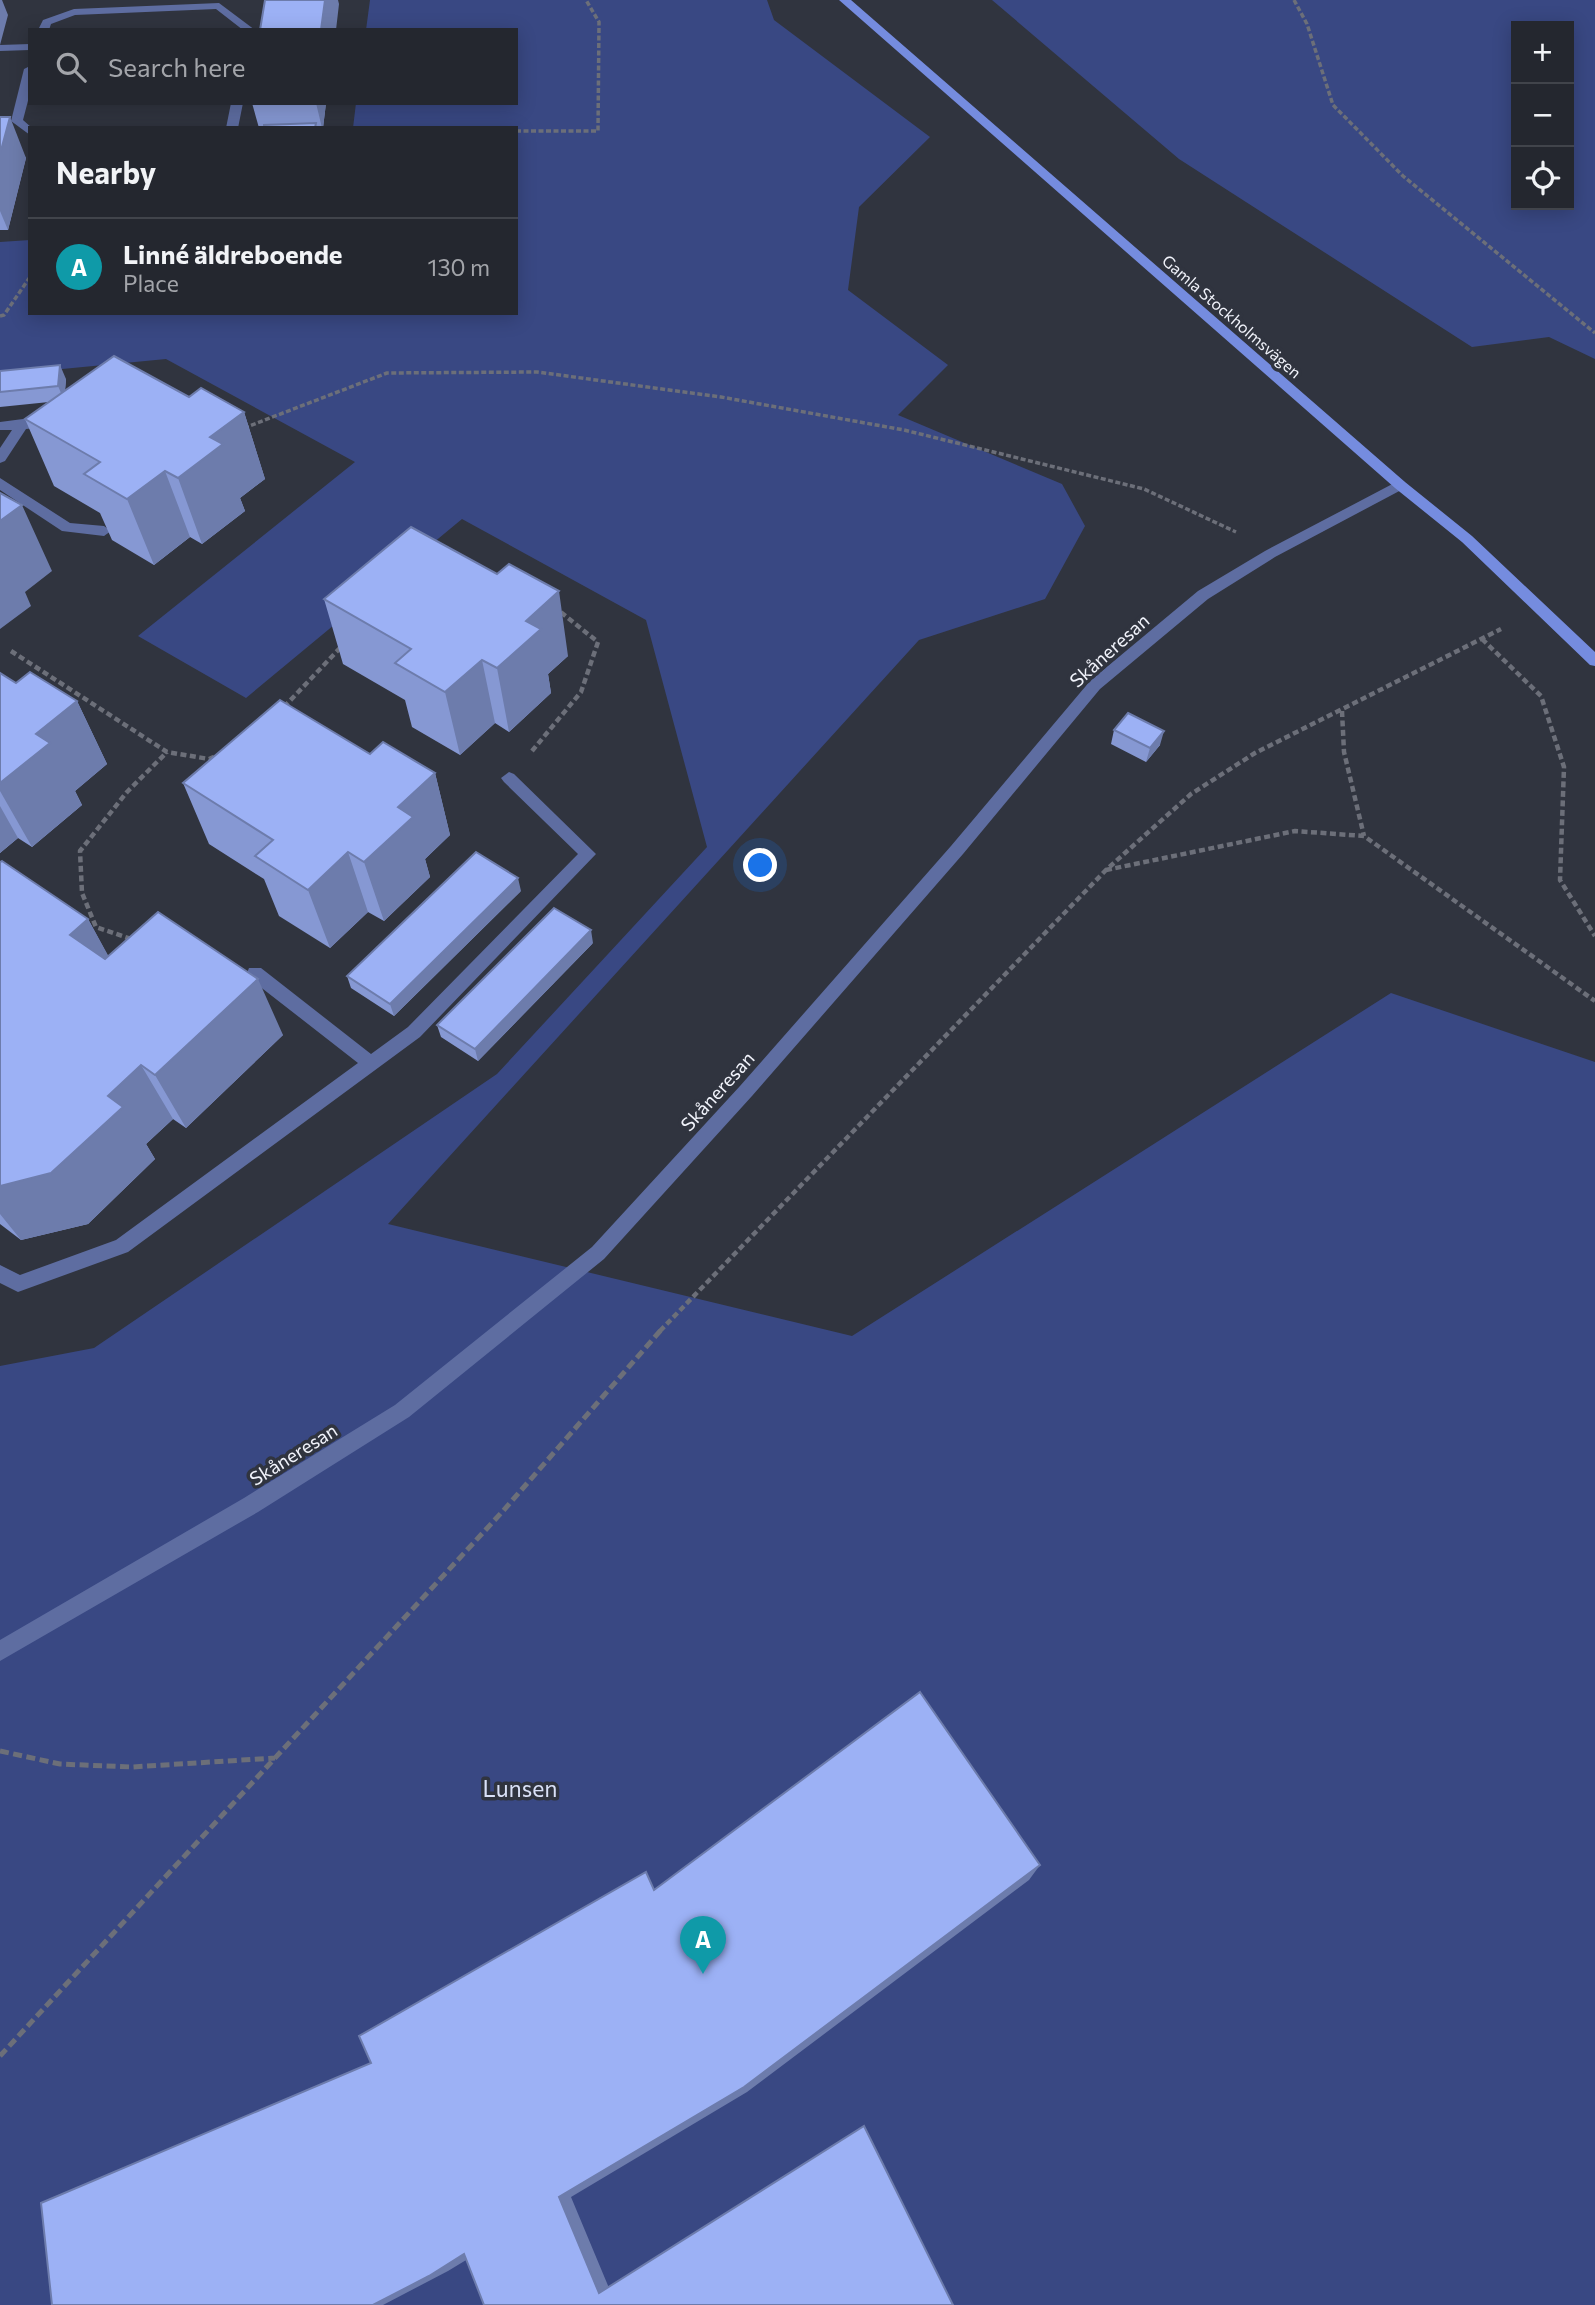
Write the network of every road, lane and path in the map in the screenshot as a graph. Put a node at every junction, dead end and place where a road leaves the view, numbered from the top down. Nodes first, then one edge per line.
1 (586, 0) edge
2 (844, 0) edge
3 (1294, 0) edge
4 (220, 3) edge
5 (44, 28) edge
6 (248, 28) edge
7 (28, 47) edge
8 (0, 48) edge
9 (28, 77) edge
10 (237, 105) edge
11 (232, 126) edge
12 (518, 131) edge
13 (28, 132) edge
14 (28, 134) edge
15 (10, 136) edge
16 (28, 280) edge
17 (0, 316) edge
18 (1595, 333) edge
19 (23, 423) junction
20 (65, 423) edge
21 (0, 426) edge
22 (237, 431) dead end
23 (0, 458) edge
24 (0, 483) edge
25 (1400, 485) junction
26 (104, 531) edge
27 (1270, 554) junction
28 (556, 607) dead end
29 (1501, 629) dead end
30 (1482, 639) junction
31 (348, 640) edge
32 (11, 651) dead end
33 (1595, 661) edge
34 (1342, 710) junction
35 (277, 714) edge
36 (167, 752) junction
37 (222, 753) edge
38 (509, 778) joint
39 (1364, 836) junction
40 (1105, 870) junction
41 (1595, 936) edge
42 (142, 937) edge
43 (255, 973) edge
44 (1595, 1001) edge
45 (370, 1063) junction
46 (0, 1273) edge
47 (0, 1651) edge
48 (0, 1751) edge
49 (276, 1758) junction
50 (0, 2056) edge

1 - 12 path
2 - 25 main road, Gamla Stockholmsvägen
3 - 18 path
4 - 5 street
4 - 6 street
7 - 8 street
9 - 13 street
10 - 11 street
14 - 15 street
16 - 17 path
19 - 20 street
19 - 21 street
19 - 23 street
22 - 27 path
24 - 26 street
25 - 27 street, Skåneresan
25 - 33 main road, Gamla Stockholmsvägen
27 - 47 street, Skåneresan
28 - 38 path
29 - 30 path
30 - 34 path
30 - 41 path
31 - 35 path
32 - 36 path
34 - 39 path
34 - 40 path
36 - 37 path
36 - 42 path
38 - 45 street
39 - 40 path
39 - 44 path
40 - 49 path
43 - 45 street
45 - 46 street
48 - 49 path
49 - 50 path

